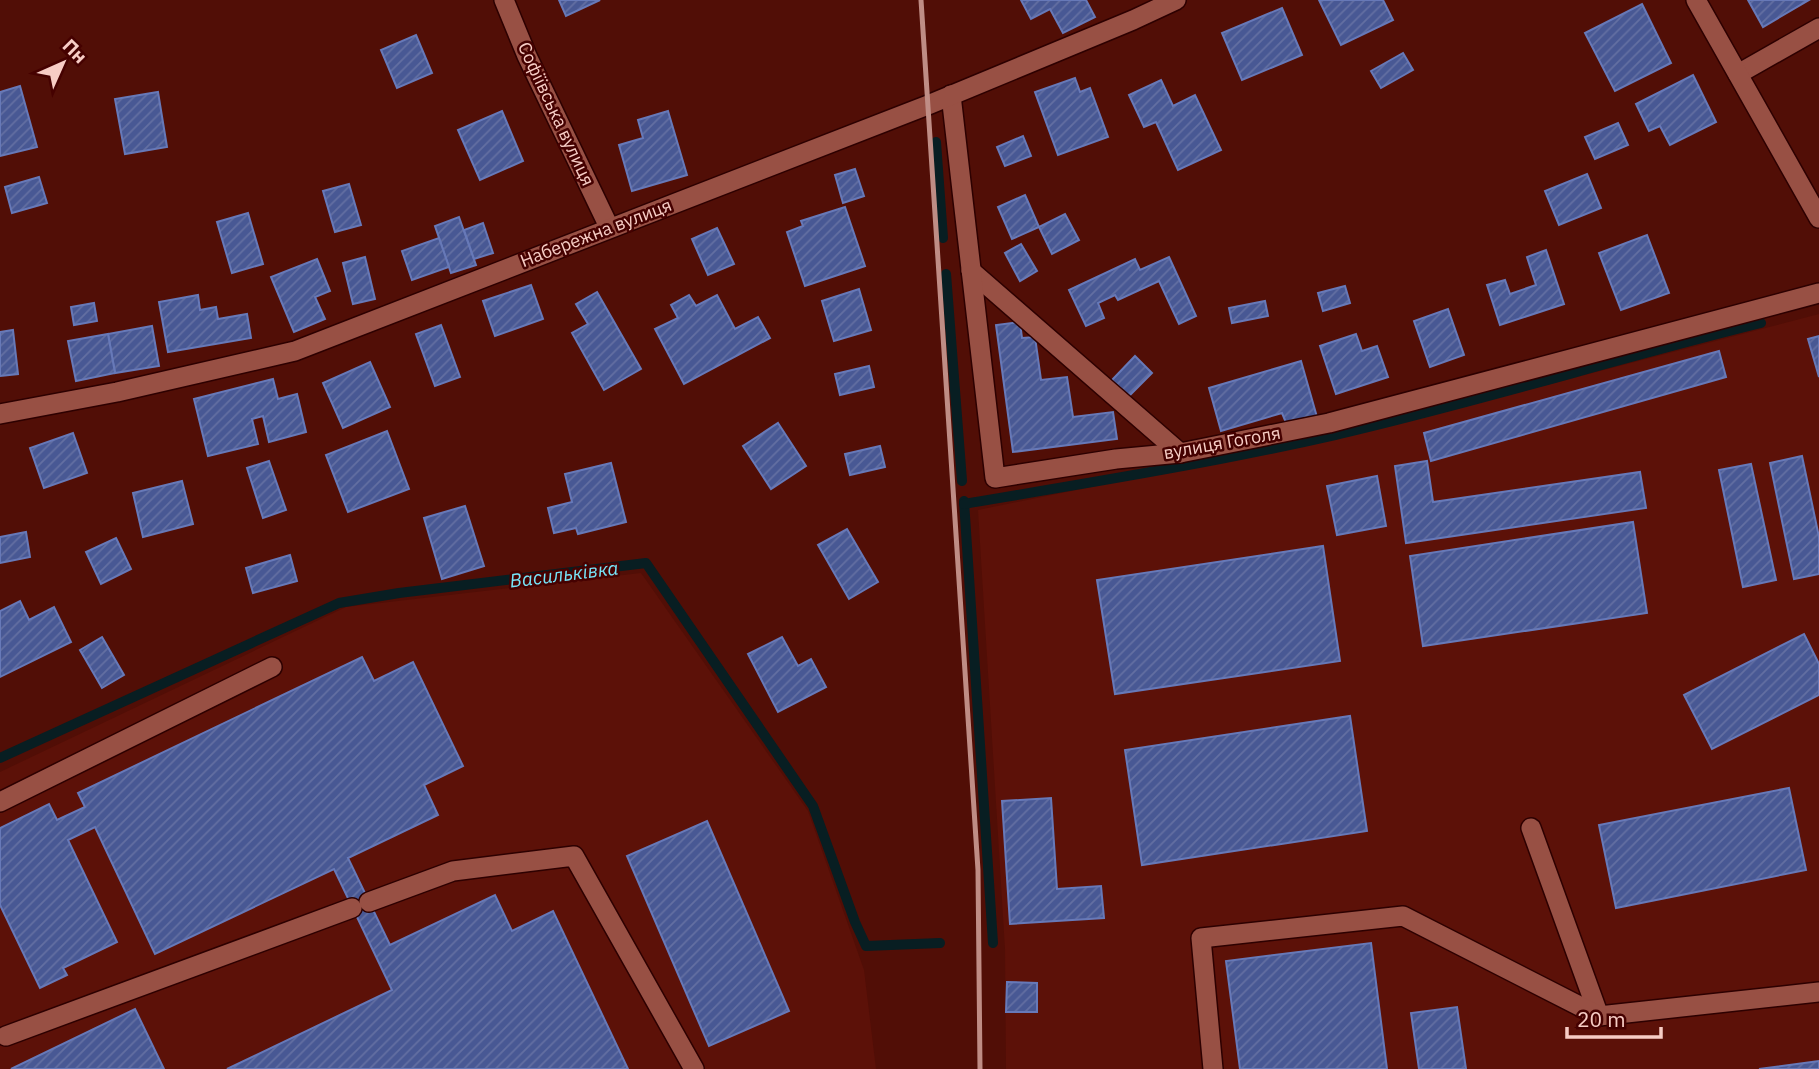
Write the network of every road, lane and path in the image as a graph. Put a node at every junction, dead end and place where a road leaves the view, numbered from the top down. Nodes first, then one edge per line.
1 (504, 0) edge
2 (1176, 0) edge
3 (1696, 0) edge
4 (1819, 28) edge
5 (1738, 74) junction
6 (951, 95) junction
7 (1819, 218) edge
8 (609, 227) junction
9 (971, 271) junction
10 (1819, 293) edge
11 (0, 414) edge
12 (1180, 453) junction
13 (272, 667) dead end
14 (0, 802) edge
15 (1531, 828) dead end
16 (1819, 992) edge
17 (1599, 1016) junction
18 (2, 1033) edge
19 (694, 1069) edge
20 (1213, 1069) edge

1 - 8 street, Софіївська вулиця
2 - 6 street, Набережна вулиця
3 - 5 street
4 - 5 street
5 - 7 street
6 - 8 street, Набережна вулиця
6 - 9 street, вулиця Гоголя
8 - 11 street, Набережна вулиця
9 - 12 street
9 - 12 street, вулиця Гоголя
10 - 12 street, вулиця Гоголя
13 - 14 street
15 - 17 street
16 - 17 street
17 - 20 street
18 - 19 street

